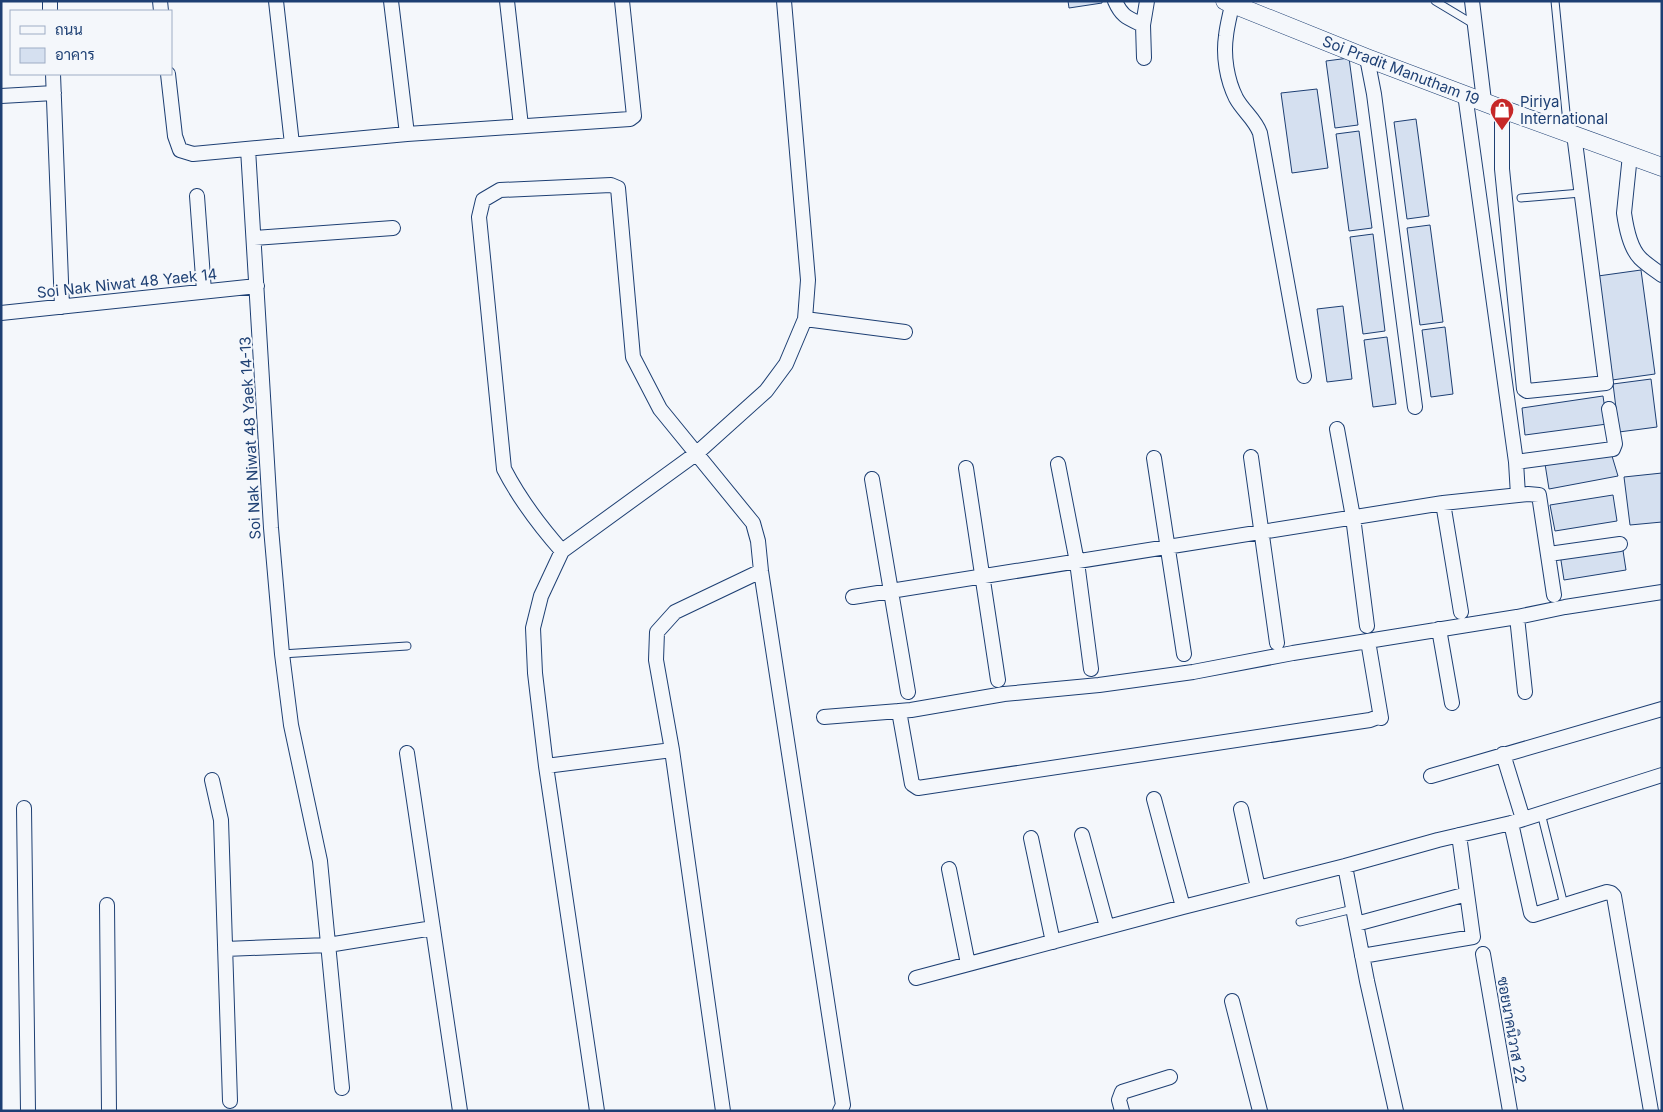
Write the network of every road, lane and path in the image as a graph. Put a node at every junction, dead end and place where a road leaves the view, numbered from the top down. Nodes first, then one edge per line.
1 (276, 1) edge
2 (391, 1) edge
3 (506, 1) edge
4 (622, 1) edge
5 (784, 1) edge
6 (1115, 1) edge
7 (1147, 1) edge
8 (1435, 1) edge
9 (1472, 1) edge
10 (1555, 1) edge
11 (1229, 3) edge
12 (1475, 25) junction
13 (1143, 26) junction
14 (1144, 58) dead end
15 (1367, 58) junction
16 (54, 75) edge
17 (168, 75) edge
18 (54, 93) junction
19 (1465, 94) junction
20 (1, 96) edge
21 (1484, 102) junction
22 (1502, 109) junction
23 (521, 126) junction
24 (407, 134) junction
25 (1571, 134) junction
26 (292, 144) junction
27 (248, 149) junction
28 (1630, 155) junction
29 (1662, 167) edge
30 (1582, 193) junction
31 (196, 196) dead end
32 (1521, 198) dead end
33 (393, 228) dead end
34 (254, 238) junction
35 (1662, 275) edge
36 (257, 286) junction
37 (204, 292) junction
38 (62, 307) junction
39 (1, 313) edge
40 (805, 320) junction
41 (905, 332) dead end
42 (1304, 376) dead end
43 (1415, 407) dead end
44 (1609, 409) dead end
45 (1337, 429) dead end
46 (697, 453) junction
47 (1154, 458) dead end
48 (1251, 458) dead end
49 (1516, 462) junction
50 (1058, 464) dead end
51 (966, 468) dead end
52 (872, 479) dead end
53 (1518, 495) junction
54 (1443, 503) junction
55 (1353, 517) junction
56 (1262, 532) junction
57 (1620, 544) dead end
58 (1168, 547) junction
59 (562, 551) junction
60 (1549, 554) junction
61 (1077, 562) junction
62 (761, 570) junction
63 (984, 577) junction
64 (892, 591) junction
65 (1662, 592) edge
66 (1554, 594) dead end
67 (853, 597) dead end
68 (1461, 612) dead end
69 (1517, 617) junction
70 (1367, 626) dead end
71 (1439, 630) junction
72 (1368, 641) junction
73 (1277, 643) dead end
74 (407, 646) dead end
75 (282, 654) junction
76 (1184, 654) dead end
77 (1091, 669) dead end
78 (998, 680) dead end
79 (908, 692) dead end
80 (1525, 692) dead end
81 (1452, 703) dead end
82 (1662, 709) edge
83 (899, 711) junction
84 (824, 717) dead end
85 (672, 750) junction
86 (407, 753) dead end
87 (1503, 754) junction
88 (546, 766) junction
89 (1662, 775) edge
90 (1431, 776) dead end
91 (212, 780) dead end
92 (1154, 799) dead end
93 (24, 808) dead end
94 (1241, 808) dead end
95 (1542, 813) junction
96 (1517, 821) junction
97 (1082, 835) dead end
98 (1459, 835) junction
99 (1031, 838) dead end
100 (1345, 866) junction
101 (950, 869) dead end
102 (1258, 888) junction
103 (1467, 894) junction
104 (107, 905) dead end
105 (1564, 905) junction
106 (1182, 907) junction
107 (1353, 909) junction
108 (1300, 922) dead end
109 (1356, 924) junction
110 (1107, 927) junction
111 (433, 928) junction
112 (1053, 942) junction
113 (328, 945) junction
114 (226, 949) junction
115 (1482, 954) dead end
116 (1362, 956) junction
117 (968, 964) junction
118 (916, 978) dead end
119 (1232, 1001) dead end
120 (1170, 1078) dead end
121 (342, 1088) dead end
122 (230, 1100) dead end
123 (28, 1111) edge
124 (109, 1111) edge
125 (460, 1111) edge
126 (596, 1111) edge
127 (723, 1111) edge
128 (840, 1111) edge
129 (1122, 1111) edge
130 (1260, 1111) edge
131 (1396, 1111) edge
132 (1510, 1111) edge
133 (1651, 1111) edge

1 - 26 street
2 - 24 street
3 - 23 street
4 - 23 street
5 - 40 street
6 - 13 street
7 - 13 street
8 - 12 lane
9 - 12 street
10 - 25 lane
11 - 15 street, Soi Pradit Manutham 19
11 - 42 street
12 - 21 street
13 - 14 street
15 - 19 street, Soi Pradit Manutham 19
15 - 43 street
16 - 18 street
17 - 27 street
18 - 20 street
18 - 38 street
19 - 21 street, Soi Pradit Manutham 19
19 - 49 street
21 - 22 street, Soi Pradit Manutham 19
22 - 25 street, Soi Pradit Manutham 19
22 - 30 street
23 - 24 street
24 - 26 street
25 - 28 street, Soi Pradit Manutham 19
25 - 30 street
26 - 27 street
27 - 34 street, Soi Nak Niwat 48 Yaek 14-13
28 - 29 street, Soi Pradit Manutham 19
28 - 35 street
30 - 32 lane
31 - 37 street
33 - 34 street
34 - 36 street, Soi Nak Niwat 48 Yaek 14-13
36 - 37 street, Soi Nak Niwat 48 Yaek 14
36 - 75 street, Soi Nak Niwat 48 Yaek 14-13
37 - 38 street, Soi Nak Niwat 48 Yaek 14
38 - 39 street, Soi Nak Niwat 48 Yaek 14
40 - 41 street
40 - 46 street
44 - 49 street
45 - 55 street
46 - 59 street
46 - 59 street
46 - 62 street
47 - 58 street
48 - 56 street
49 - 53 street
50 - 61 street
51 - 63 street
52 - 64 street
53 - 54 street
53 - 60 street
54 - 55 street
54 - 68 street
55 - 56 street
55 - 70 street
56 - 58 street
56 - 73 street
57 - 60 street
58 - 61 street
58 - 76 street
59 - 88 street
60 - 66 street
61 - 63 street
61 - 77 street
62 - 85 street
62 - 128 street
63 - 64 street
63 - 78 street
64 - 67 street
64 - 79 street
65 - 69 street
69 - 71 street
69 - 80 street
71 - 72 street
71 - 81 street
72 - 83 street
72 - 83 street
74 - 75 lane
75 - 113 street, Soi Nak Niwat 48 Yaek 14-13
82 - 87 street
83 - 84 street
85 - 88 street
85 - 127 street
86 - 111 street
87 - 90 street
87 - 96 street
88 - 126 street
89 - 95 street
91 - 114 street
92 - 106 street
93 - 123 street
94 - 102 street
95 - 96 street
95 - 105 lane
96 - 98 street
96 - 105 street
97 - 110 street
98 - 100 street
98 - 103 street
99 - 112 street
100 - 102 street
100 - 107 street
101 - 117 street
102 - 106 street
103 - 109 street
103 - 116 street
104 - 124 street
105 - 133 street
106 - 110 street
107 - 108 lane
107 - 109 street
109 - 116 street
110 - 112 street
111 - 113 street
111 - 125 street
112 - 117 street
113 - 114 street
113 - 121 street, Soi Nak Niwat 48 Yaek 14-13
114 - 122 street
115 - 132 street, ซอยนาคนิวาส 22
116 - 131 street
117 - 118 street
119 - 130 street
120 - 129 street

